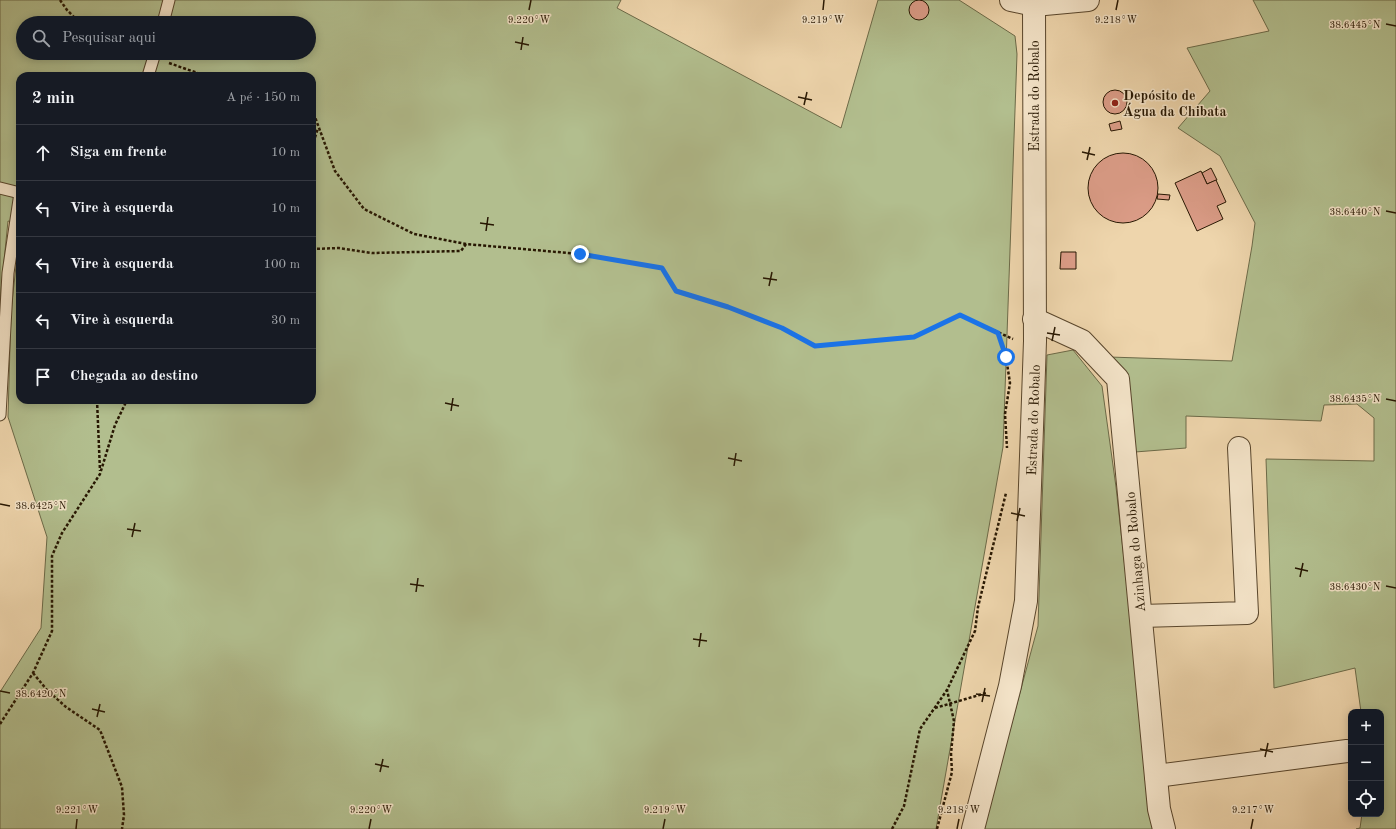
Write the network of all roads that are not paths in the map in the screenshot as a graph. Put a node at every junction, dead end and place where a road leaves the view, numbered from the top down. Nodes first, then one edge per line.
1 (169, 0) edge
2 (1011, 0) edge
3 (1088, 0) edge
4 (1034, 5) junction
5 (165, 16) edge
6 (150, 60) edge
7 (148, 72) edge
8 (0, 188) edge
9 (16, 192) edge
10 (16, 220) edge
11 (1034, 319) junction
12 (0, 415) edge
13 (1239, 448) dead end
14 (1141, 616) junction
15 (1347, 750) dead end
16 (1156, 776) junction
17 (973, 829) edge
18 (1164, 829) edge

1 - 5 lane
2 - 4 street
3 - 4 street
4 - 11 street, Estrada do Robalo
6 - 7 lane
8 - 9 lane
10 - 12 lane
11 - 14 street, Azinhaga do Robalo
11 - 17 street, Estrada do Robalo
13 - 14 street
14 - 16 street, Azinhaga do Robalo
15 - 16 street
16 - 18 street, Azinhaga do Robalo

